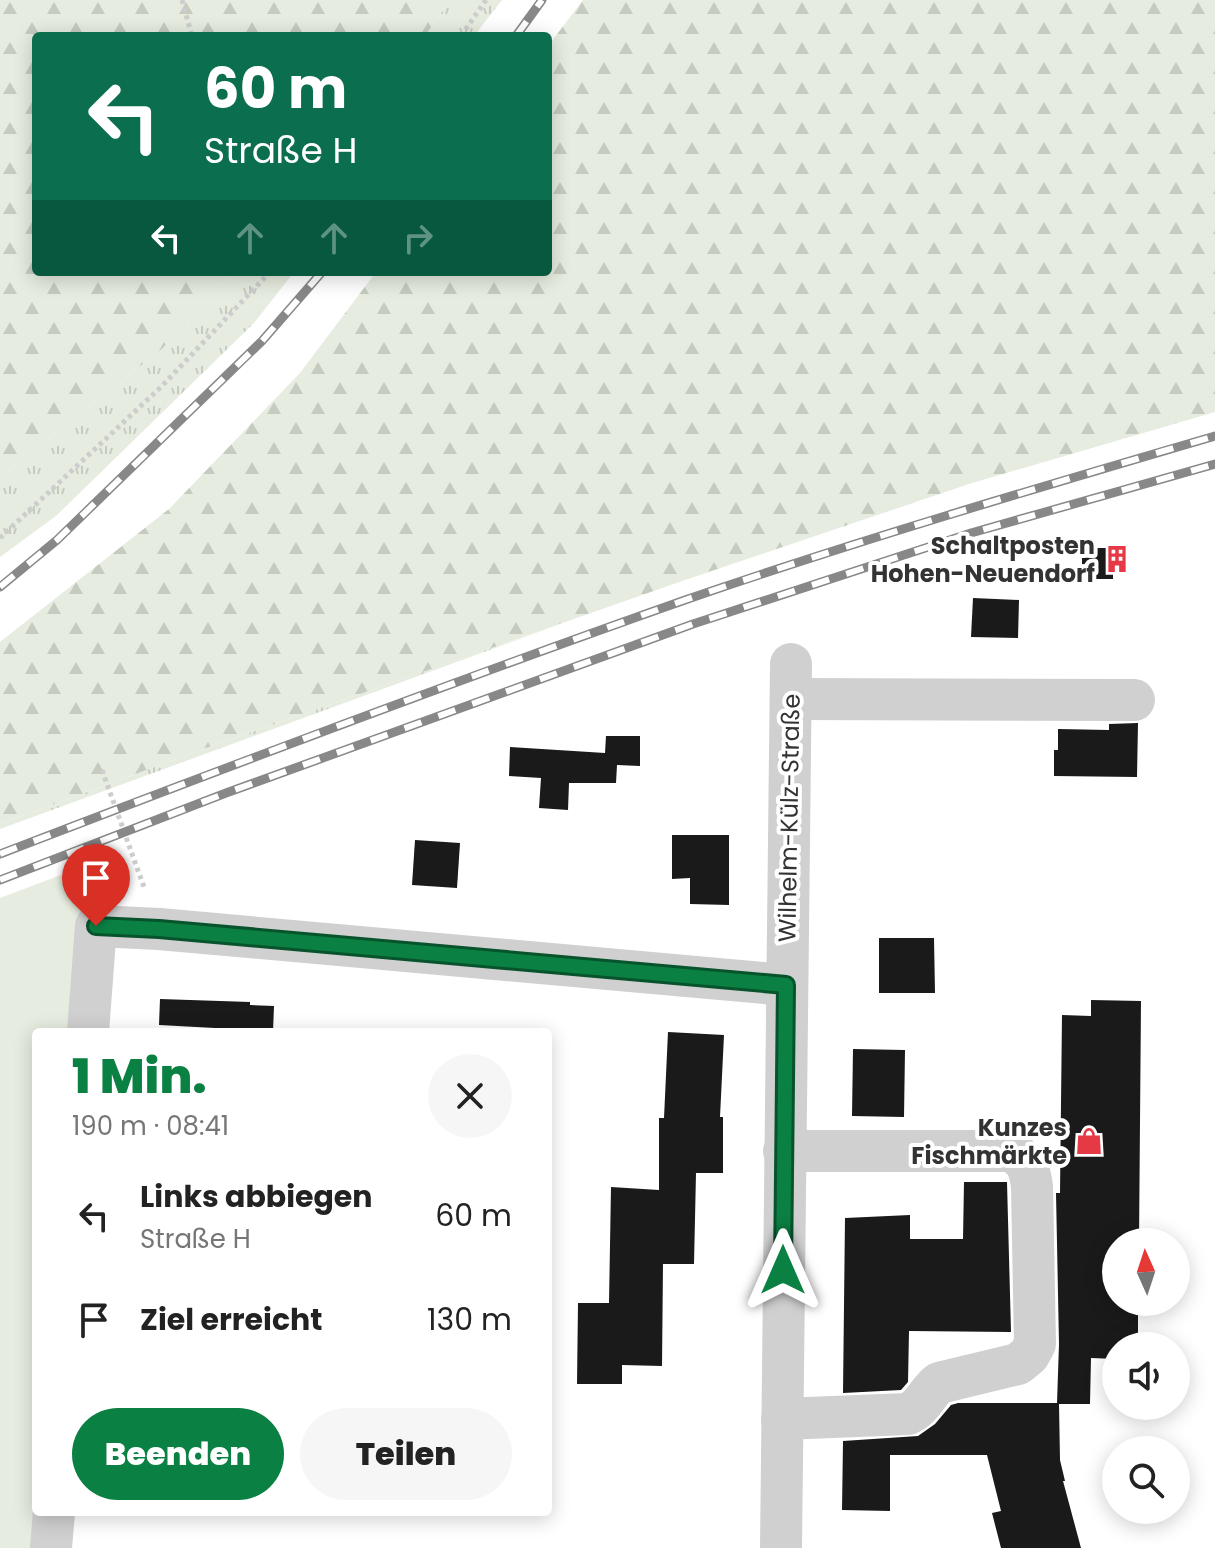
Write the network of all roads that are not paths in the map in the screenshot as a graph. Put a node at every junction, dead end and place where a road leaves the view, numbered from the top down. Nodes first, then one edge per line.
1 (1134, 700) dead end
2 (786, 985) junction
3 (88, 1028) edge
4 (784, 1151) junction
5 (782, 1419) junction
6 (54, 1516) edge
7 (51, 1548) edge
8 (781, 1548) edge

1 - 2 street, Wilhelm-Külz-Straße
2 - 3 street
2 - 4 street, Wilhelm-Külz-Straße
4 - 5 street, Wilhelm-Külz-Straße
4 - 5 street
5 - 8 street, Wilhelm-Külz-Straße
6 - 7 street

